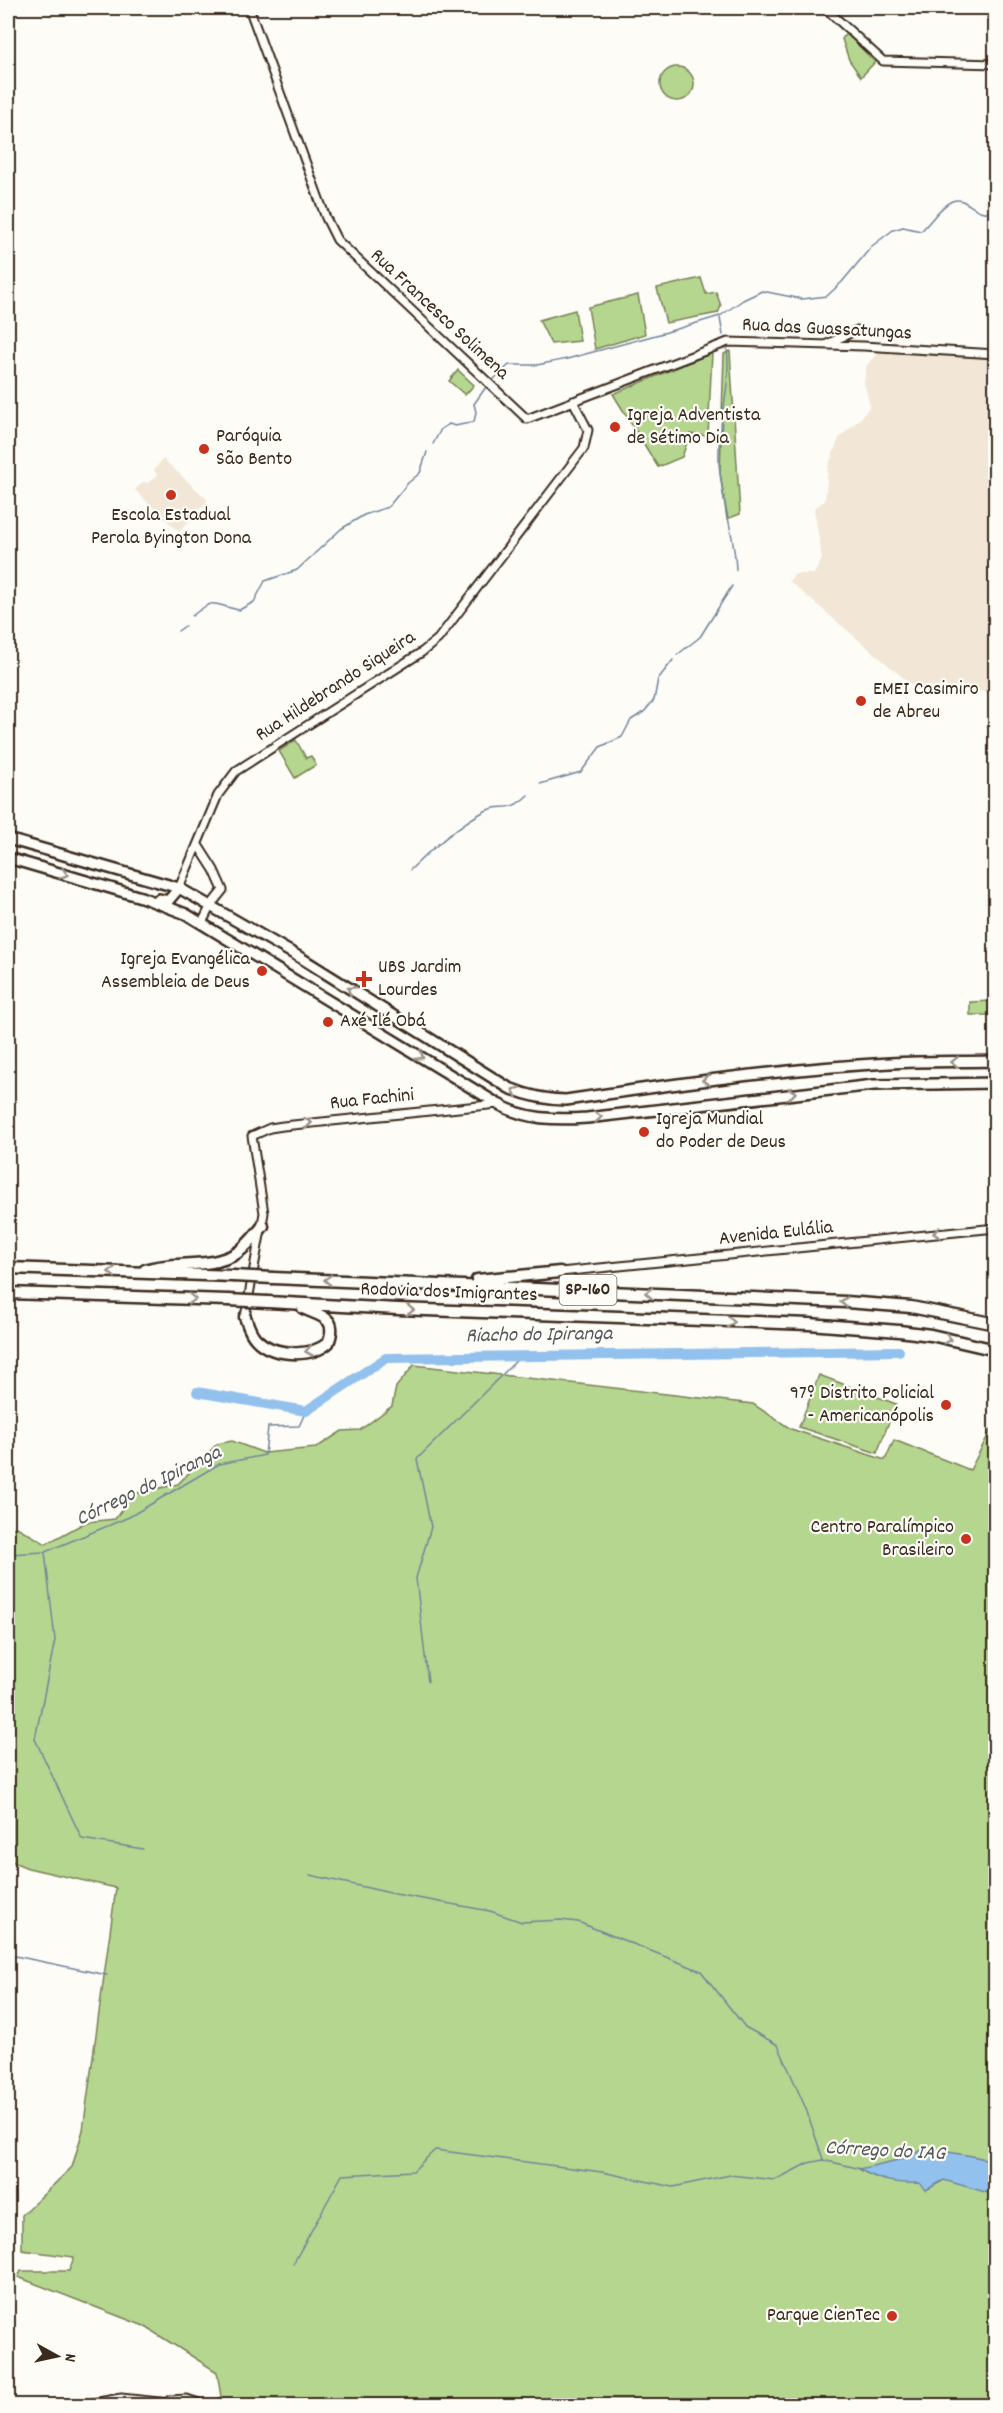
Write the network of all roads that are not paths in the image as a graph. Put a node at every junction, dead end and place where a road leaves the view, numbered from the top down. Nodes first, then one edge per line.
1 (249, 8) edge
2 (825, 8) edge
3 (996, 64) edge
4 (857, 330) dead end
5 (825, 345) junction
6 (996, 354) edge
7 (573, 401) junction
8 (527, 419) joint
9 (8, 839) edge
10 (198, 845) junction
11 (8, 858) edge
12 (192, 859) junction
13 (207, 860) junction
14 (179, 888) junction
15 (141, 897) junction
16 (211, 905) junction
17 (202, 923) junction
18 (996, 1061) edge
19 (996, 1083) edge
20 (498, 1104) junction
21 (263, 1226) junction
22 (996, 1228) edge
23 (8, 1268) edge
24 (137, 1272) junction
25 (560, 1272) joint
26 (435, 1284) junction
27 (8, 1293) edge
28 (298, 1304) junction
29 (245, 1317) joint
30 (996, 1323) edge
31 (996, 1350) edge
32 (164, 2401) junction
33 (75, 2406) edge
34 (198, 2406) edge
35 (208, 2406) edge

1 - 8 street, Rua Francesco Solimena
2 - 3 street
4 - 5 street
5 - 6 street, Rua das Guassatungas
5 - 7 street, Rua das Guassatungas
7 - 8 street, Rua das Guassatungas
7 - 10 street, Rua Hildebrando Siqueira
9 - 14 main road
10 - 12 street, Rua Hildebrando Siqueira
10 - 13 street
11 -> 15 main road
12 - 13 street
12 - 14 street, Rua Hildebrando Siqueira
13 - 16 street
14 - 15 main road
14 - 16 main road
15 - 17 main road
16 - 17 street
18 -> 16 main road
17 -> 20 main road
20 -> 19 main road
21 -> 20 street, Rua Fachini
21 - 24 highway
21 - 29 street
22 -> 25 street, Avenida Eulália
24 -> 23 highway, Rodovia dos Imigrantes / SP-160
26 -> 24 highway, Rodovia dos Imigrantes / SP-160, bridge
25 - 26 highway
30 -> 26 highway, Rodovia dos Imigrantes / SP-160
27 -> 28 highway, Rodovia dos Imigrantes / SP-160, bridge
28 -> 29 highway
28 -> 31 highway, Rodovia dos Imigrantes / SP-160
32 - 33 street
32 - 34 street
32 - 35 street

